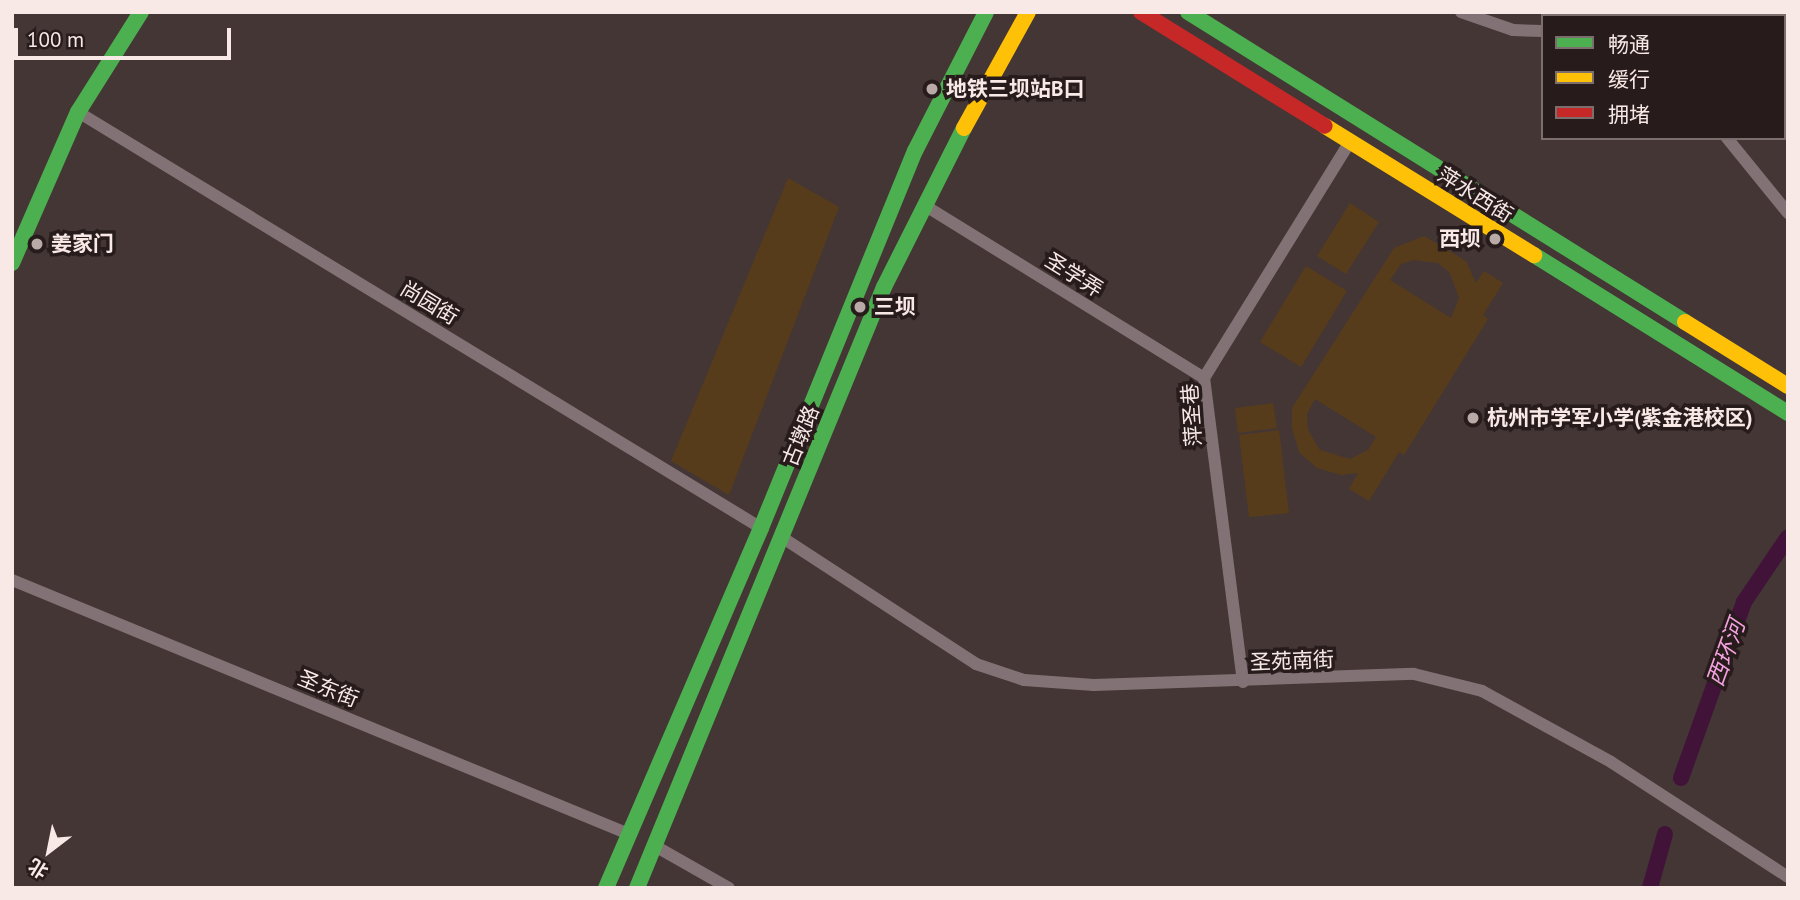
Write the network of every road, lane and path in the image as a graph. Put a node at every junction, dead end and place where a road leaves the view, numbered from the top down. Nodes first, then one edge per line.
1 (141, 12) edge
2 (986, 12) edge
3 (1028, 12) edge
4 (1141, 12) edge
5 (1188, 12) edge
6 (1461, 12) edge
7 (1541, 31) edge
8 (78, 112) junction
9 (1729, 140) edge
10 (1350, 142) junction
11 (924, 205) junction
12 (1788, 213) edge
13 (12, 263) edge
14 (1204, 379) junction
15 (1788, 386) edge
16 (1788, 413) edge
17 (761, 528) junction
18 (783, 538) junction
19 (12, 580) edge
20 (1243, 682) junction
21 (629, 834) junction
22 (654, 846) junction
23 (1788, 877) edge
24 (606, 888) edge
25 (637, 888) edge
26 (729, 888) edge

1 - 8 main road
2 - 17 main road, 古墩路
3 - 11 main road, 古墩路
4 - 10 main road, 萍水西街
5 - 15 main road, 萍水西街
6 - 7 street
8 - 13 main road
8 - 17 street, 尚园街
9 - 12 street
10 - 14 street, 萍圣巷
10 - 16 main road, 萍水西街
11 - 14 street, 圣学弄
11 - 18 main road, 古墩路
14 - 20 street, 萍圣巷
17 - 21 main road, 古墩路
18 - 20 street, 圣苑南街
18 - 22 main road, 古墩路
19 - 21 street, 圣东街
20 - 23 street, 圣苑南街
21 - 24 main road, 古墩路
22 - 25 main road, 古墩路
22 - 26 street

